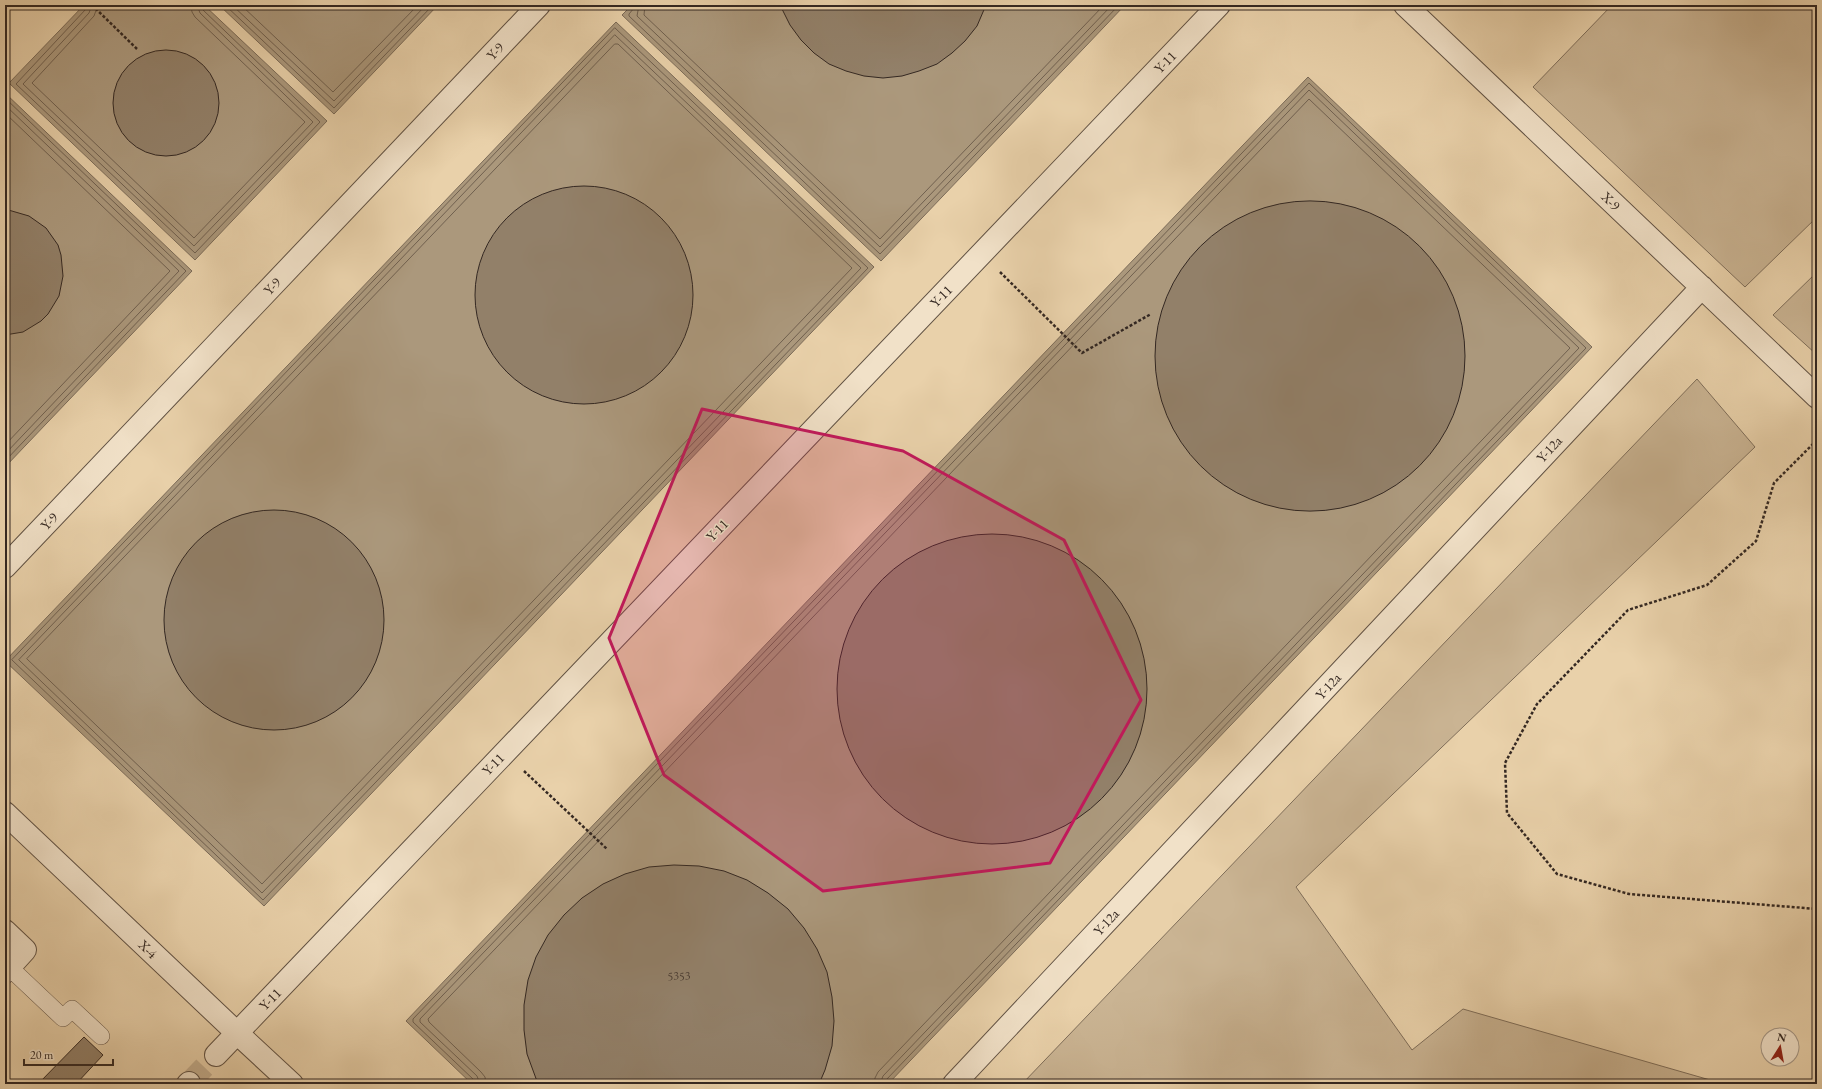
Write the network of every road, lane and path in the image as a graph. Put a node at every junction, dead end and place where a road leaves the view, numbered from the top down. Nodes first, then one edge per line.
1 (92, 5) edge
2 (539, 5) edge
3 (1219, 5) edge
4 (1405, 5) edge
5 (138, 49) dead end
6 (981, 254) junction
7 (1702, 287) junction
8 (1151, 314) dead end
9 (1817, 396) edge
10 (1817, 440) edge
11 (5, 567) edge
12 (505, 753) junction
13 (5, 813) edge
14 (607, 848) dead end
15 (1817, 910) edge
16 (5, 931) edge
17 (7, 969) edge
18 (236, 1033) junction
19 (101, 1036) dead end
20 (216, 1055) tunnel mouth
21 (292, 1084) edge
22 (954, 1084) edge

1 - 5 path
2 - 11 street, Y-9
3 - 6 street, Y-11
4 - 7 street, X-9
6 - 8 path
6 - 12 street, Y-11
7 - 9 street, X-9
7 - 22 street, Y-12a
10 - 15 path
12 - 14 path
12 - 18 street, Y-11
13 - 18 street, X-4
16 - 17 street
17 - 19 lane
18 - 20 street, Y-11
18 - 21 street, X-4

